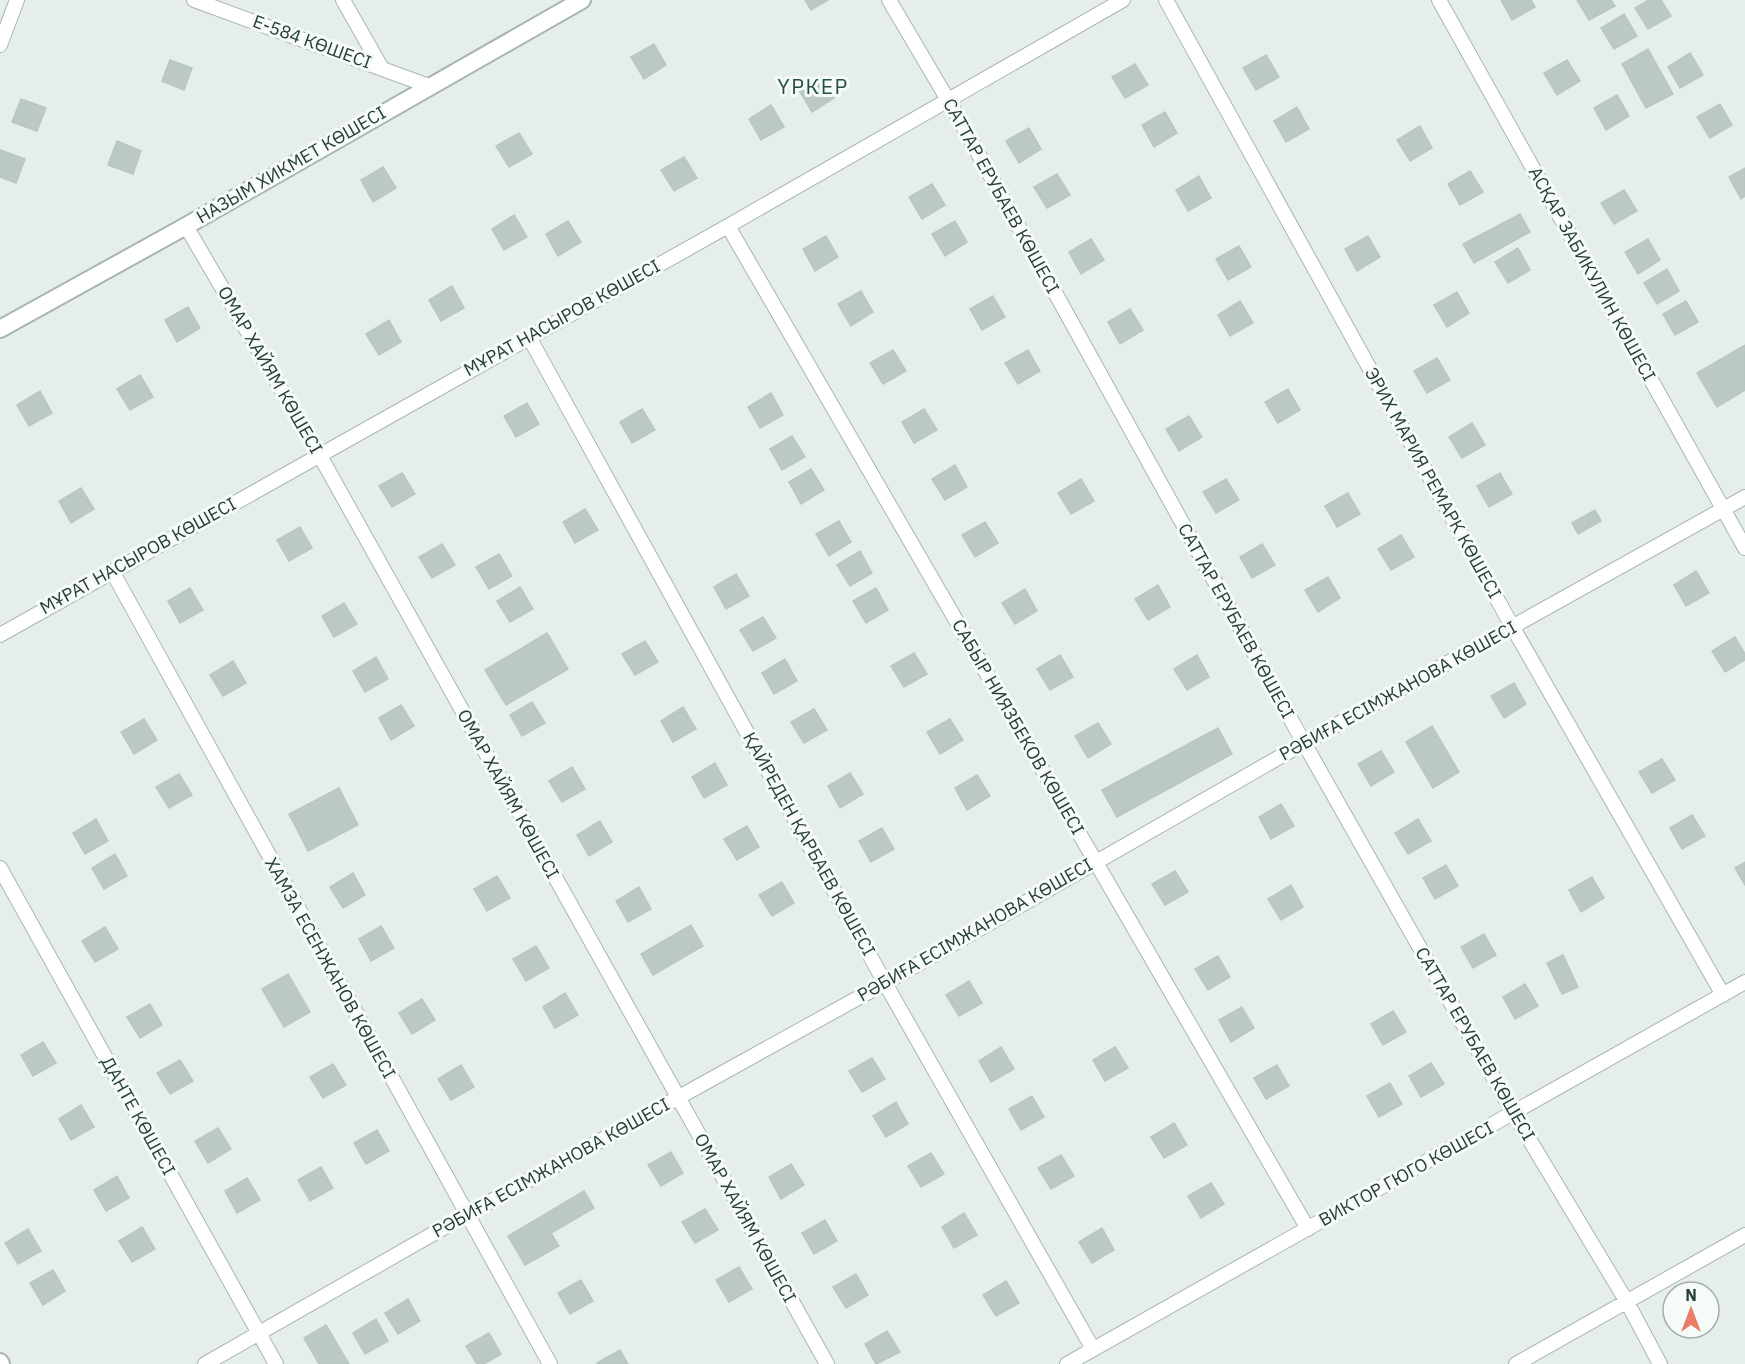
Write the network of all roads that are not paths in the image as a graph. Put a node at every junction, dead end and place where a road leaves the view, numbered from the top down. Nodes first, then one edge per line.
1 (17, 0) edge
2 (194, 0) edge
3 (343, 0) edge
4 (582, 0) edge
5 (889, 0) edge
6 (1122, 0) edge
7 (1166, 0) edge
8 (1439, 0) edge
9 (0, 45) edge
10 (381, 67) junction
11 (429, 86) junction
12 (947, 100) junction
13 (186, 226) junction
14 (728, 226) junction
15 (0, 329) edge
16 (529, 337) junction
17 (320, 454) junction
18 (1745, 497) edge
19 (1723, 509) junction
20 (1745, 548) edge
21 (112, 571) junction
22 (1512, 626) junction
23 (0, 634) edge
24 (1304, 743) junction
25 (1095, 861) junction
26 (0, 868) edge
27 (885, 982) junction
28 (1745, 982) edge
29 (1723, 995) junction
30 (677, 1097) junction
31 (1514, 1114) junction
32 (466, 1215) junction
33 (1308, 1229) junction
34 (1745, 1235) edge
35 (1627, 1302) junction
36 (258, 1332) junction
37 (1093, 1349) junction
38 (205, 1364) edge
39 (276, 1364) edge
40 (550, 1364) edge
41 (827, 1364) edge
42 (1066, 1364) edge
43 (1516, 1364) edge
44 (1660, 1364) edge

1 - 9 street
2 - 10 street, Е-584 КӨШЕСІ
3 - 10 street
4 - 11 street, НАЗЫМ ХИКМЕТ КӨШЕСІ
5 - 12 street, САТТАР ЕРУБАЕВ КӨШЕСІ
6 - 12 street, МҰРАТ НАСЫРОВ КӨШЕСІ
7 - 22 street, ЭРИХ МАРИЯ РЕМАРК КӨШЕСІ
8 - 19 street, АСҚАР ЗАБИКУЛИН КӨШЕСІ
10 - 11 street, Е-584 КӨШЕСІ
11 - 13 street, НАЗЫМ ХИКМЕТ КӨШЕСІ
12 - 14 street, МҰРАТ НАСЫРОВ КӨШЕСІ
12 - 24 street, САТТАР ЕРУБАЕВ КӨШЕСІ
13 - 15 street, НАЗЫМ ХИКМЕТ КӨШЕСІ
13 - 17 street, ОМАР ХАЙЯМ КӨШЕСІ
14 - 16 street, МҰРАТ НАСЫРОВ КӨШЕСІ
14 - 25 street, САБЫР НИЯЗБЕКОВ КӨШЕСІ
16 - 17 street, МҰРАТ НАСЫРОВ КӨШЕСІ
16 - 27 street, ҚАЙРЕДЕН ҚАРБАЕВ КӨШЕСІ
17 - 21 street, МҰРАТ НАСЫРОВ КӨШЕСІ
17 - 30 street, ОМАР ХАЙЯМ КӨШЕСІ
18 - 19 street, РӘБИҒА ЕСІМЖАНОВА КӨШЕСІ
19 - 20 street, АСҚАР ЗАБИКУЛИН КӨШЕСІ
19 - 22 street, РӘБИҒА ЕСІМЖАНОВА КӨШЕСІ
21 - 23 street, МҰРАТ НАСЫРОВ КӨШЕСІ
21 - 32 street, ХАМЗА ЕСЕНЖАНОВ КӨШЕСІ
22 - 24 street, РӘБИҒА ЕСІМЖАНОВА КӨШЕСІ
22 - 29 street, ЭРИХ МАРИЯ РЕМАРК КӨШЕСІ
24 - 25 street, РӘБИҒА ЕСІМЖАНОВА КӨШЕСІ
24 - 31 street, САТТАР ЕРУБАЕВ КӨШЕСІ
25 - 27 street, РӘБИҒА ЕСІМЖАНОВА КӨШЕСІ
25 - 33 street, САБЫР НИЯЗБЕКОВ КӨШЕСІ
26 - 36 street, ДАНТЕ КӨШЕСІ
27 - 30 street, РӘБИҒА ЕСІМЖАНОВА КӨШЕСІ
27 - 37 street, ҚАЙРЕДЕН ҚАРБАЕВ КӨШЕСІ
28 - 29 street, ВИКТОР ГЮГО КӨШЕСІ
29 - 31 street, ВИКТОР ГЮГО КӨШЕСІ
30 - 32 street, РӘБИҒА ЕСІМЖАНОВА КӨШЕСІ
30 - 41 street, ОМАР ХАЙЯМ КӨШЕСІ
31 - 33 street, ВИКТОР ГЮГО КӨШЕСІ
31 - 35 street, САТТАР ЕРУБАЕВ КӨШЕСІ
32 - 36 street, РӘБИҒА ЕСІМЖАНОВА КӨШЕСІ
32 - 40 street, ХАМЗА ЕСЕНЖАНОВ КӨШЕСІ
33 - 37 street, ВИКТОР ГЮГО КӨШЕСІ
34 - 35 street
35 - 43 street
35 - 44 street, САТТАР ЕРУБАЕВ КӨШЕСІ
36 - 38 street, РӘБИҒА ЕСІМЖАНОВА КӨШЕСІ
36 - 39 street, ДАНТЕ КӨШЕСІ
37 - 42 street, ВИКТОР ГЮГО КӨШЕСІ

